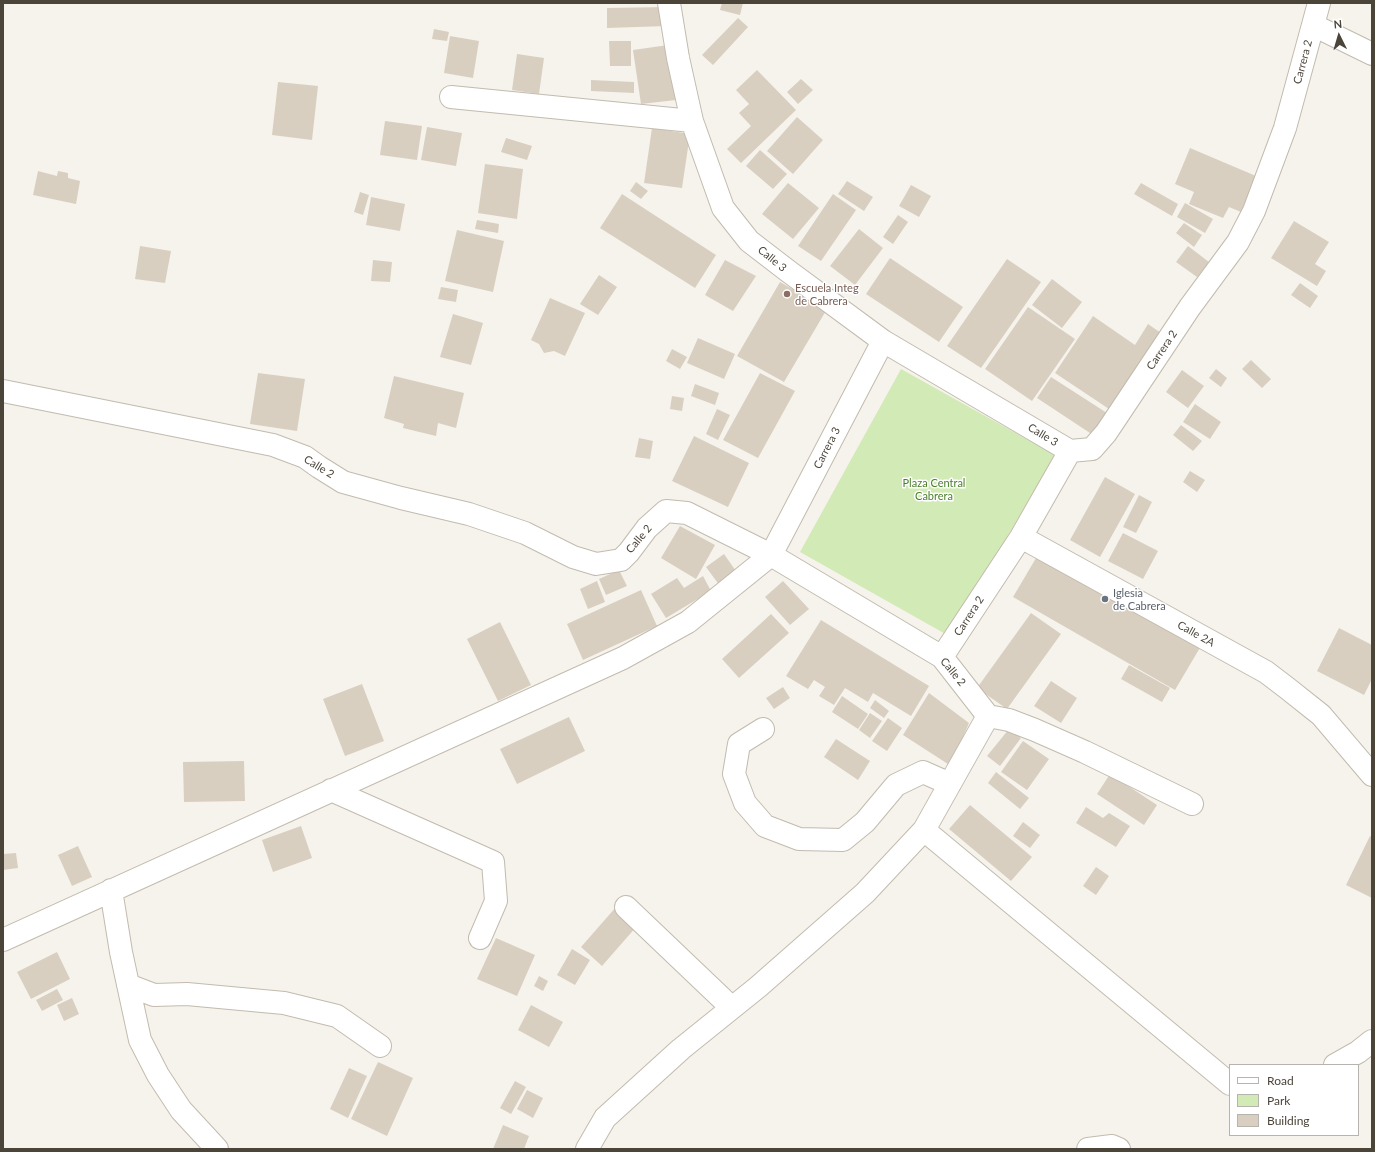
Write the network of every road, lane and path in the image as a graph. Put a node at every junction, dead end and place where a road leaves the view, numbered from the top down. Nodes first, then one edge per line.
1 (669, 3) edge
2 (1319, 3) edge
3 (1313, 25) junction
4 (1372, 54) edge
5 (451, 96) dead end
6 (692, 121) junction
7 (883, 340) junction
8 (3, 391) edge
9 (1070, 451) junction
10 (1021, 537) junction
11 (771, 555) junction
12 (942, 657) junction
13 (988, 716) junction
14 (763, 729) dead end
15 (1372, 774) edge
16 (950, 784) junction
17 (331, 790) junction
18 (1192, 804) dead end
19 (924, 830) junction
20 (112, 890) junction
21 (626, 907) dead end
22 (480, 938) dead end
23 (3, 940) edge
24 (128, 985) junction
25 (732, 1008) junction
26 (1372, 1041) edge
27 (380, 1046) dead end
28 (1337, 1064) edge
29 (1229, 1083) edge
30 (217, 1149) edge
31 (586, 1149) edge
32 (1088, 1149) edge
33 (1119, 1149) edge

1 - 6 street, Calle 3
2 - 3 street, Carrera 2
3 - 4 street
3 - 9 street, Carrera 2
5 - 6 street
6 - 7 street, Calle 3
7 - 9 street, Calle 3
7 - 11 street, Carrera 3
8 - 11 street, Calle 2
9 - 10 street, Carrera 2
10 - 12 street, Carrera 2
10 - 15 street, Calle 2A
11 - 12 street, Calle 2
11 - 17 street
12 - 13 street, Calle 2
13 - 16 street
13 - 18 street
14 - 16 street
16 - 19 street
17 - 20 street
17 - 22 street
19 - 25 street
19 - 29 street
20 - 23 street
20 - 24 street
21 - 25 street
24 - 27 street
24 - 30 street
25 - 31 street
26 - 28 street
32 - 33 street

